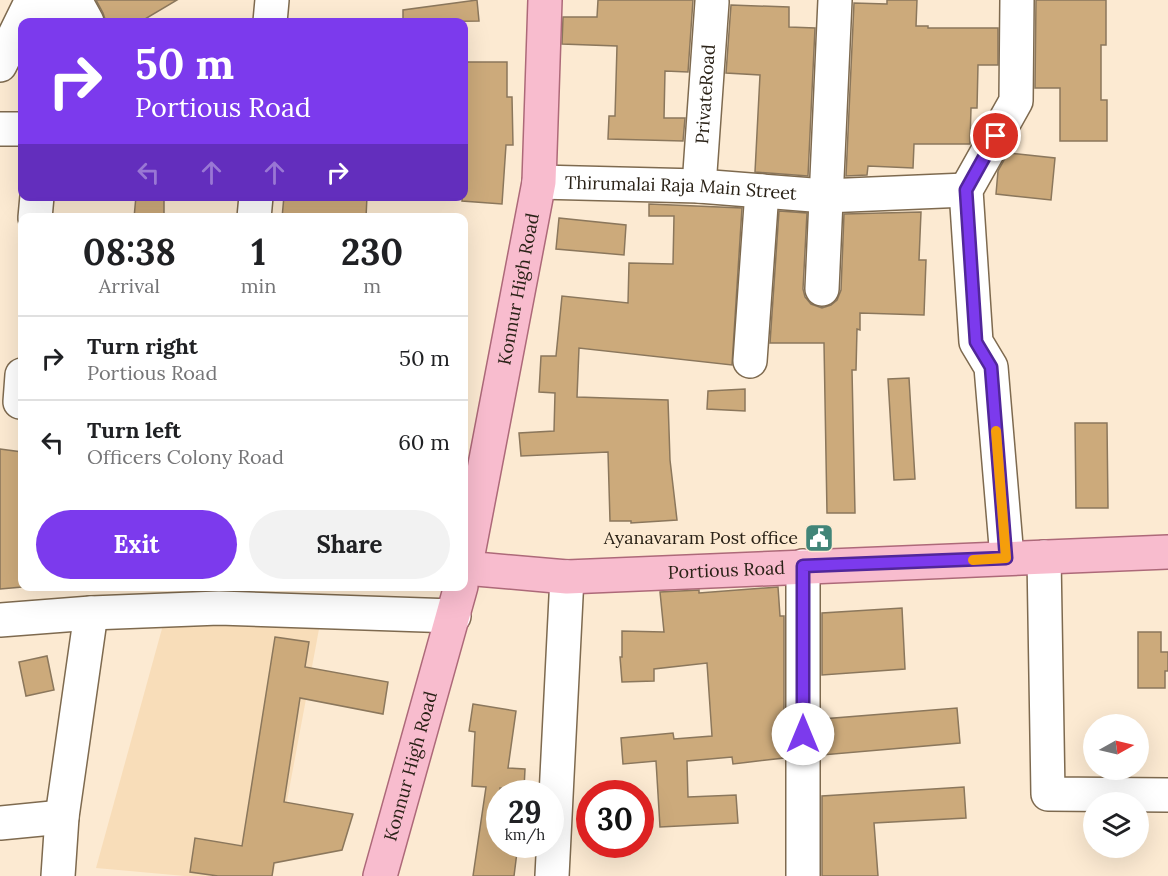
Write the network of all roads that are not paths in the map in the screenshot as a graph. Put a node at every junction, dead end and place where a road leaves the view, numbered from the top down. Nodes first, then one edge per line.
1 (32, 0) edge
2 (53, 0) edge
3 (75, 0) edge
4 (272, 0) edge
5 (545, 0) edge
6 (835, 0) edge
7 (1017, 0) edge
8 (712, 2) dead end
9 (23, 18) edge
10 (51, 18) edge
11 (85, 18) edge
12 (270, 18) edge
13 (18, 28) edge
14 (0, 65) edge
15 (0, 129) edge
16 (18, 129) edge
17 (539, 182) junction
18 (699, 186) junction
19 (966, 190) junction
20 (762, 191) junction
21 (825, 196) junction
22 (822, 289) dead end
23 (750, 361) dead end
24 (468, 551) edge
25 (1168, 552) edge
26 (1044, 557) junction
27 (1006, 558) junction
28 (803, 566) junction
29 (567, 577) junction
30 (468, 586) edge
31 (365, 591) edge
32 (460, 591) edge
33 (220, 597) edge
34 (91, 613) junction
35 (0, 620) edge
36 (1168, 795) edge
37 (62, 817) junction
38 (0, 823) edge
39 (58, 876) edge
40 (380, 876) edge
41 (552, 876) edge
42 (803, 876) edge

1 - 9 street
2 - 10 street
3 - 11 street
4 - 12 street
5 - 17 main road, Konnur High Road
6 - 21 street
7 - 19 street
8 - 18 street, PrivateRoad
13 - 14 street
15 - 16 street
17 - 18 street, Thirumalai Raja Main Street
17 - 24 main road, Konnur High Road
18 - 20 street, Thirumalai Raja Main Street
19 - 21 street, Thirumalai Raja Main Street
19 - 27 street
20 - 21 street, Thirumalai Raja Main Street
20 - 23 street
21 - 22 street
25 - 26 main road, Portious Road
26 - 27 main road, Portious Road
26 - 36 street
27 - 28 main road, Portious Road
28 - 29 main road, Portious Road
28 - 42 street
29 - 30 main road, Portious Road
29 - 41 street
31 - 33 street
32 - 40 main road, Konnur High Road
33 - 34 street
34 - 35 street
34 - 37 street
37 - 38 street
37 - 39 street

